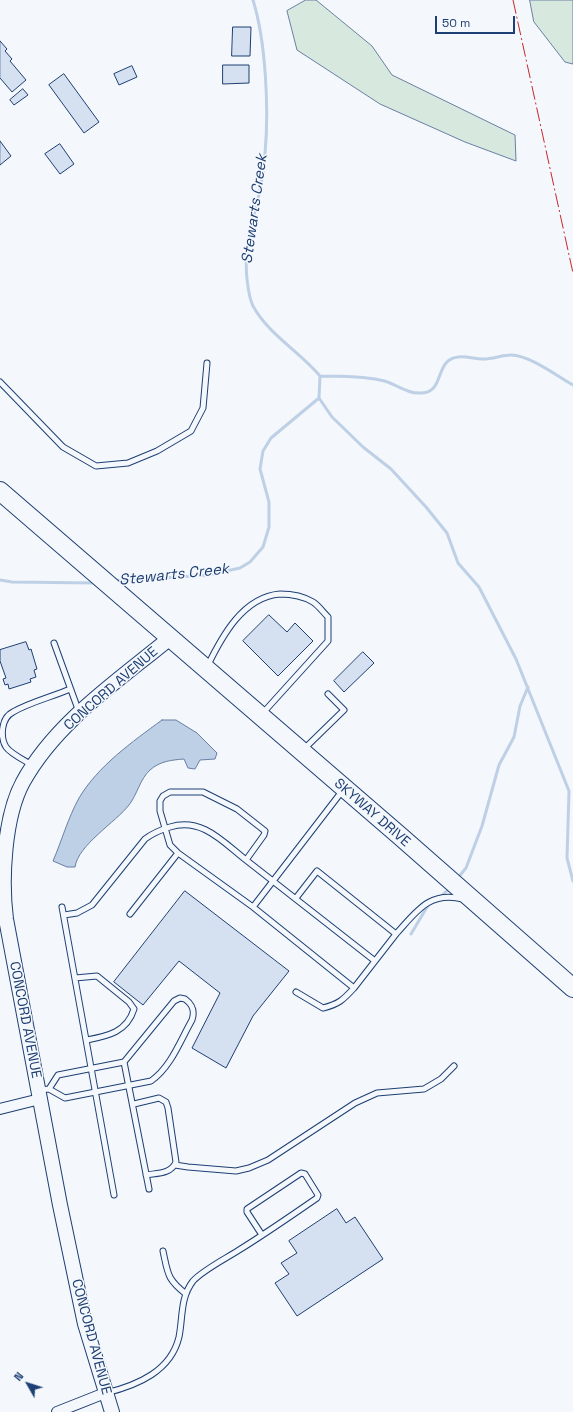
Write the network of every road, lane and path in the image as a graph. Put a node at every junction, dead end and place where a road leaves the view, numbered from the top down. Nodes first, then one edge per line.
1 (207, 363) dead end
2 (0, 382) edge
3 (0, 491) edge
4 (170, 638) junction
5 (54, 643) dead end
6 (206, 669) junction
7 (70, 689) junction
8 (328, 694) dead end
9 (80, 712) junction
10 (260, 716) junction
11 (302, 751) junction
12 (33, 766) junction
13 (344, 789) junction
14 (164, 829) junction
15 (178, 853) junction
16 (246, 860) junction
17 (273, 881) junction
18 (296, 898) junction
19 (473, 902) junction
20 (62, 907) dead end
21 (253, 907) junction
22 (130, 914) dead end
23 (64, 915) junction
24 (396, 934) junction
25 (375, 961) junction
26 (75, 978) junction
27 (354, 988) junction
28 (573, 988) edge
29 (296, 992) dead end
30 (87, 1040) junction
31 (124, 1062) junction
32 (454, 1066) dead end
33 (92, 1069) junction
34 (130, 1085) junction
35 (96, 1092) junction
36 (42, 1093) junction
37 (134, 1104) junction
38 (0, 1109) edge
39 (175, 1165) junction
40 (146, 1175) junction
41 (149, 1189) dead end
42 (114, 1195) dead end
43 (262, 1235) junction
44 (163, 1251) dead end
45 (186, 1294) junction
46 (105, 1393) junction
47 (57, 1412) edge
48 (112, 1412) edge

1 - 2 lane
3 - 4 highway, SKYWAY DRIVE
4 - 6 highway, SKYWAY DRIVE
4 - 9 street, CONCORD AVENUE
5 - 7 lane
6 - 10 highway, SKYWAY DRIVE
6 - 10 lane
7 - 9 lane
7 - 12 lane
8 - 11 lane
9 - 12 street, CONCORD AVENUE
10 - 11 highway, SKYWAY DRIVE
11 - 13 highway, SKYWAY DRIVE
12 - 36 street, CONCORD AVENUE
13 - 17 lane
13 - 19 highway, SKYWAY DRIVE
14 - 15 lane
14 - 16 lane
14 - 16 lane
14 - 23 lane
15 - 21 lane
15 - 22 lane
16 - 17 lane
17 - 18 lane
17 - 21 lane
18 - 24 lane
18 - 25 lane
19 - 24 lane
19 - 28 highway, SKYWAY DRIVE
20 - 23 lane
21 - 27 lane
23 - 26 lane
24 - 25 lane
25 - 27 lane
26 - 30 lane
26 - 30 lane
27 - 29 lane
30 - 33 lane
31 - 33 lane
31 - 34 lane
31 - 34 lane
32 - 39 lane
33 - 35 lane
33 - 36 lane
34 - 35 lane
34 - 37 lane
35 - 36 lane
35 - 42 lane
36 - 38 street
36 - 46 street, CONCORD AVENUE
37 - 39 lane
37 - 40 lane
39 - 40 lane
40 - 41 lane
43 - 43 lane
43 - 45 lane
44 - 45 lane
45 - 46 lane
46 - 47 street
46 - 48 street, CONCORD AVENUE

